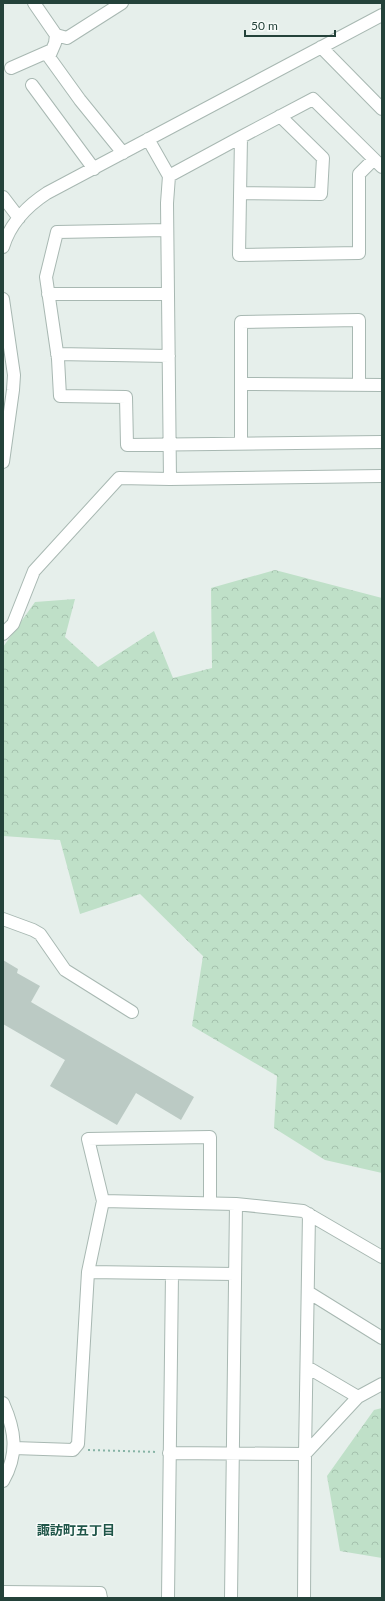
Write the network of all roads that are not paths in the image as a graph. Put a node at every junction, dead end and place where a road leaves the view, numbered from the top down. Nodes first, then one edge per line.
1 (34, 3) edge
2 (122, 3) edge
3 (382, 15) edge
4 (56, 35) junction
5 (321, 47) junction
6 (52, 50) junction
7 (11, 68) dead end
8 (32, 86) dead end
9 (382, 109) edge
10 (280, 116) junction
11 (241, 136) junction
12 (148, 139) junction
13 (123, 153) junction
14 (378, 163) edge
15 (94, 169) junction
16 (169, 176) junction
17 (240, 193) junction
18 (3, 197) edge
19 (19, 218) junction
20 (167, 230) junction
21 (4, 241) edge
22 (48, 294) junction
23 (168, 294) junction
24 (3, 299) edge
25 (57, 354) junction
26 (169, 356) junction
27 (241, 384) junction
28 (359, 384) junction
29 (382, 385) edge
30 (8, 390) edge
31 (382, 442) edge
32 (241, 443) junction
33 (170, 445) junction
34 (3, 462) edge
35 (382, 476) edge
36 (170, 479) junction
37 (3, 634) edge
38 (3, 919) edge
39 (132, 1012) dead end
40 (102, 1201) junction
41 (210, 1203) junction
42 (236, 1204) junction
43 (309, 1214) junction
44 (382, 1257) edge
45 (88, 1272) junction
46 (172, 1274) junction
47 (235, 1274) junction
48 (308, 1292) junction
49 (382, 1338) edge
50 (307, 1367) junction
51 (382, 1384) edge
52 (358, 1397) junction
53 (3, 1402) edge
54 (14, 1448) junction
55 (169, 1453) junction
56 (233, 1453) junction
57 (305, 1454) junction
58 (3, 1481) edge
59 (3, 1592) edge
60 (101, 1598) edge
61 (168, 1598) edge
62 (232, 1598) edge
63 (304, 1598) edge

1 - 4 street
2 - 4 street
3 - 5 street
4 - 6 street
5 - 9 street
5 - 12 street
6 - 7 street
6 - 13 street
8 - 15 street
10 - 11 street
10 - 14 street
10 - 17 street
11 - 16 street
11 - 17 street
12 - 13 street
12 - 16 street
13 - 15 street
14 - 17 street
15 - 19 street
16 - 20 street
18 - 19 street
19 - 21 street
20 - 22 street
20 - 23 street
22 - 23 street
22 - 25 street
23 - 26 street
24 - 30 street
25 - 26 street
25 - 33 street
26 - 33 street
27 - 28 street
27 - 28 street
27 - 32 street
28 - 29 street
30 - 34 street
31 - 32 street
32 - 33 street
33 - 36 street
35 - 36 street
36 - 37 street
38 - 39 street
40 - 41 street
40 - 41 street
40 - 45 street
41 - 42 street
42 - 43 street
42 - 47 street
43 - 44 street
43 - 48 street
45 - 46 street
45 - 54 street
46 - 47 street
46 - 55 street
47 - 56 street
48 - 49 street
48 - 50 street
50 - 52 street
50 - 57 street
51 - 52 street
52 - 57 street
53 - 54 street
54 - 58 street
55 - 56 street
55 - 61 street
56 - 57 street
56 - 62 street
57 - 63 street
59 - 60 street

